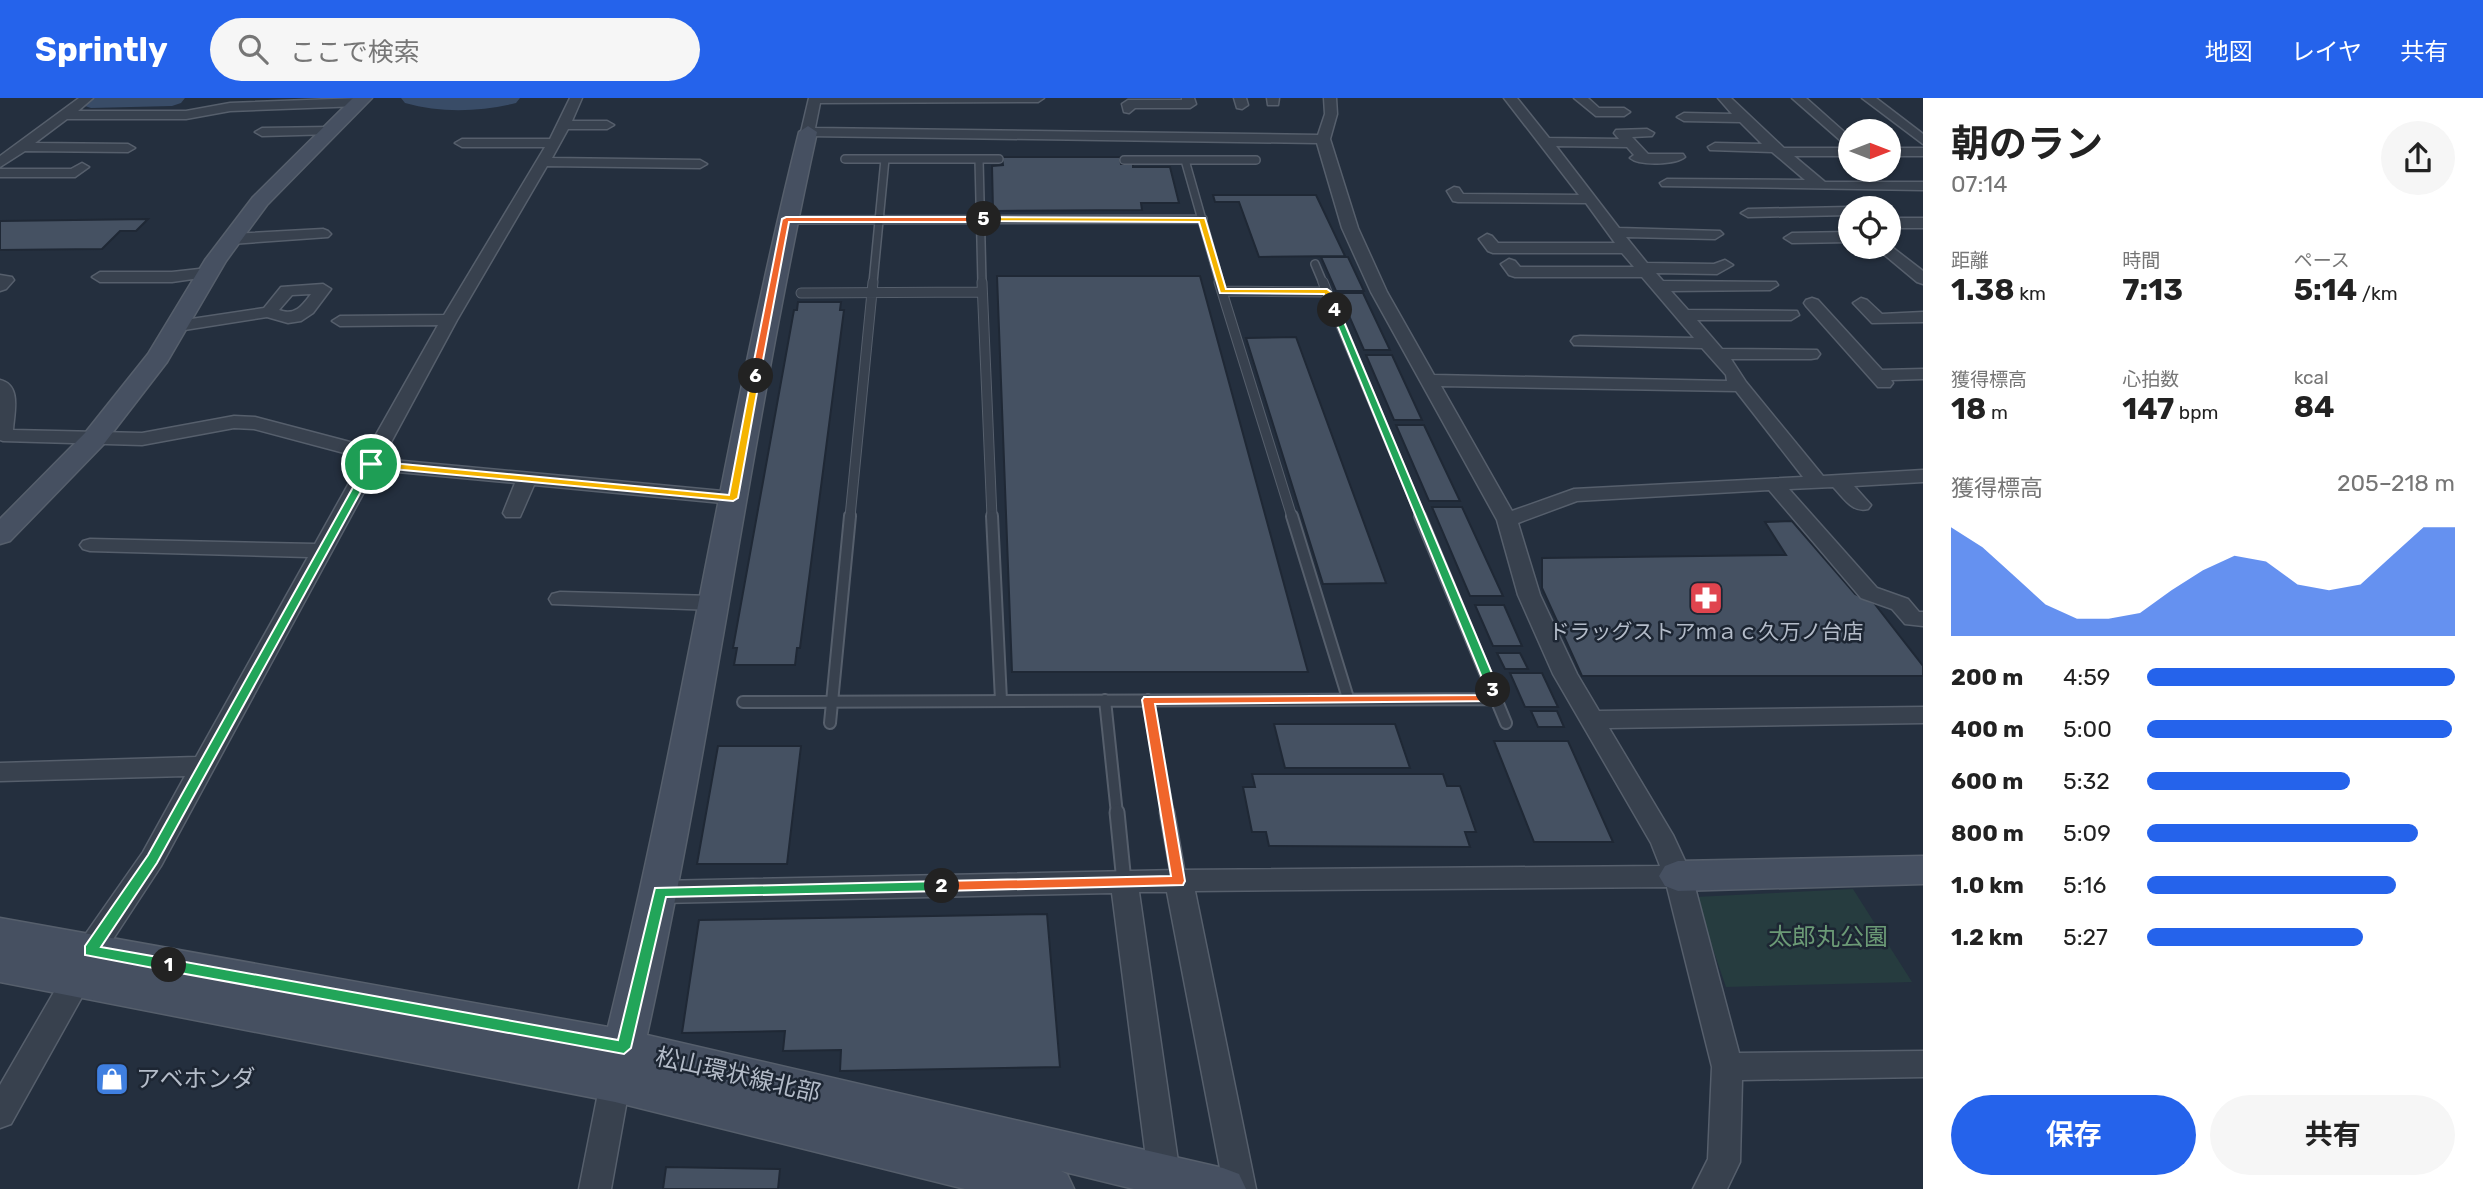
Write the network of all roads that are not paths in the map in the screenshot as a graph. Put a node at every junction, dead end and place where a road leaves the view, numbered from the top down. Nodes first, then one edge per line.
1 (87, 98) edge
2 (576, 98) edge
3 (815, 98) edge
4 (1188, 98) edge
5 (1330, 98) edge
6 (1510, 98) edge
7 (1580, 98) edge
8 (1724, 98) edge
9 (1798, 98) edge
10 (1868, 98) edge
11 (923, 99) edge
12 (362, 100) edge
13 (1039, 102) edge
14 (266, 106) junction
15 (1129, 109) dead end
16 (1625, 112) dead end
17 (63, 115) junction
18 (1684, 117) dead end
19 (1744, 118) junction
20 (1029, 121) dead end
21 (564, 125) junction
22 (607, 125) dead end
23 (1711, 129) dead end
24 (1755, 130) junction
25 (330, 131) junction
26 (808, 132) junction
27 (1646, 132) dead end
28 (1838, 133) edge
29 (1020, 134) junction
30 (1322, 139) junction
31 (1923, 140) edge
32 (1547, 142) junction
33 (462, 143) dead end
34 (554, 143) junction
35 (1630, 143) junction
36 (21, 147) junction
37 (1715, 147) dead end
38 (128, 148) dead end
39 (1780, 150) junction
40 (1838, 152) edge
41 (1901, 152) edge
42 (1923, 152) edge
43 (1678, 157) dead end
44 (845, 159) dead end
45 (885, 159) junction
46 (979, 159) junction
47 (999, 159) dead end
48 (1124, 160) dead end
49 (1185, 160) junction
50 (1256, 160) dead end
51 (542, 162) junction
52 (1, 164) edge
53 (700, 164) dead end
54 (82, 167) dead end
55 (1667, 183) dead end
56 (1820, 185) junction
57 (1923, 186) edge
58 (1454, 191) dead end
59 (1590, 199) junction
60 (1838, 201) edge
61 (1838, 211) edge
62 (1748, 213) dead end
63 (786, 219) junction
64 (980, 219) junction
65 (1203, 219) junction
66 (879, 220) junction
67 (1901, 223) edge
68 (1923, 223) edge
69 (1613, 232) junction
70 (323, 234) dead end
71 (1715, 234) dead end
72 (1838, 237) edge
73 (1792, 238) dead end
74 (231, 239) junction
75 (1487, 239) dead end
76 (1626, 248) junction
77 (1898, 259) edge
78 (1315, 264) dead end
79 (1509, 264) dead end
80 (1725, 265) dead end
81 (1644, 270) junction
82 (208, 273) junction
83 (100, 277) dead end
84 (1923, 279) edge
85 (0, 280) edge
86 (1770, 285) dead end
87 (0, 286) edge
88 (1658, 286) junction
89 (1222, 291) junction
90 (873, 292) junction
91 (982, 292) junction
92 (1327, 292) junction
93 (801, 293) dead end
94 (1812, 303) dead end
95 (1861, 303) dead end
96 (269, 312) dead end
97 (1683, 315) junction
98 (1791, 315) dead end
99 (1923, 317) edge
100 (449, 320) junction
101 (340, 321) dead end
102 (178, 326) junction
103 (1580, 340) dead end
104 (1712, 348) junction
105 (1811, 354) dead end
106 (1923, 374) edge
107 (1428, 380) junction
108 (1735, 383) junction
109 (0, 385) edge
110 (94, 439) junction
111 (374, 459) junction
112 (1923, 477) edge
113 (527, 478) junction
114 (1838, 480) junction
115 (1817, 481) junction
116 (1774, 484) junction
117 (733, 498) junction
118 (1861, 505) dead end
119 (513, 513) dead end
120 (1507, 520) junction
121 (0, 535) edge
122 (91, 544) dead end
123 (324, 551) junction
124 (560, 599) dead end
125 (714, 603) junction
126 (1923, 619) edge
127 (1348, 698) junction
128 (1496, 699) junction
129 (1001, 700) junction
130 (1105, 700) junction
131 (1148, 700) junction
132 (743, 702) dead end
133 (832, 702) junction
134 (1923, 715) edge
135 (1593, 720) junction
136 (830, 723) dead end
137 (1506, 723) dead end
138 (204, 766) junction
139 (0, 772) edge
140 (1923, 870) edge
141 (1678, 876) junction
142 (1179, 881) junction
143 (1124, 882) junction
144 (660, 892) junction
145 (0, 934) edge
146 (84, 965) junction
147 (0, 966) edge
148 (1923, 1064) edge
149 (619, 1065) junction
150 (1727, 1067) junction
151 (0, 1114) edge
152 (1165, 1182) edge
153 (595, 1189) edge
154 (1051, 1189) edge
155 (1223, 1189) edge
156 (1240, 1189) edge
157 (1709, 1189) edge

1 - 17 street
2 - 21 street
3 - 11 street
3 - 26 street
4 - 15 street
5 - 30 street
6 - 32 street
7 - 16 street
8 - 19 street
9 - 28 street
10 - 31 street
11 - 13 street
12 - 14 street
12 - 25 street
14 - 17 street
14 - 25 street
17 - 36 street
18 - 19 street
19 - 24 street
20 - 29 street
21 - 22 street
21 - 34 street
23 - 24 street
24 - 39 street
25 - 74 street
26 - 29 street
26 - 63 street
27 - 35 street
29 - 30 street
30 - 107 street
32 - 35 street
32 - 59 street
33 - 34 street
34 - 51 street
35 - 43 street
36 - 38 street
36 - 52 street
37 - 39 street
39 - 40 street
39 - 56 street
41 - 42 street
44 - 45 lane
45 - 46 lane
45 - 66 lane
46 - 47 lane
46 - 64 lane
48 - 49 lane
49 - 50 lane
49 - 65 lane
51 - 53 street
51 - 100 street
52 - 54 street
55 - 56 street
56 - 57 street
56 - 60 street
58 - 59 street
59 - 69 street
61 - 62 street
63 - 66 lane
63 - 117 street
64 - 65 lane
64 - 66 lane
64 - 91 lane
65 - 89 lane
66 - 90 lane
67 - 68 street
69 - 71 street
69 - 76 street
70 - 74 street
72 - 73 street
74 - 82 street
75 - 76 street
76 - 81 street
77 - 84 street
78 - 92 lane
79 - 81 street
80 - 81 street
81 - 88 street
82 - 83 street
82 - 102 street
85 - 87 street
86 - 88 street
88 - 97 street
89 - 92 lane
89 - 127 lane
90 - 91 lane
90 - 93 lane
90 - 133 lane
91 - 129 lane
92 - 128 lane
94 - 106 street
95 - 99 street
96 - 102 street
97 - 98 street
97 - 104 street
100 - 101 street
100 - 111 street
102 - 110 street
103 - 104 street
104 - 105 street
104 - 108 street
107 - 108 street
107 - 120 street
108 - 115 street
109 - 110 street
110 - 111 street
110 - 121 street
111 - 113 street
111 - 123 street
112 - 114 street
113 - 117 street
113 - 119 street
114 - 115 street
114 - 118 street
115 - 116 street
116 - 120 street
116 - 126 street
117 - 125 street
120 - 135 street
122 - 123 street
123 - 138 street
124 - 125 street
125 - 144 street
127 - 128 lane
127 - 131 lane
128 - 137 lane
129 - 130 lane
129 - 133 lane
130 - 131 lane
130 - 143 lane
131 - 142 lane
132 - 133 lane
133 - 136 lane
134 - 135 street
135 - 141 street
138 - 139 street
138 - 146 street
140 - 141 street
141 - 142 street
141 - 150 street
142 - 143 street
142 - 156 street
143 - 144 street
143 - 152 street
144 - 149 street
145 - 146 street, 松山環状線北部
146 - 147 street, 松山環状線北部
146 - 149 street, 松山環状線北部
146 - 151 street
148 - 150 street
149 - 152 street, 松山環状線北部
149 - 153 street
149 - 154 street, 松山環状線北部
150 - 157 street
152 - 155 street, 松山環状線北部

